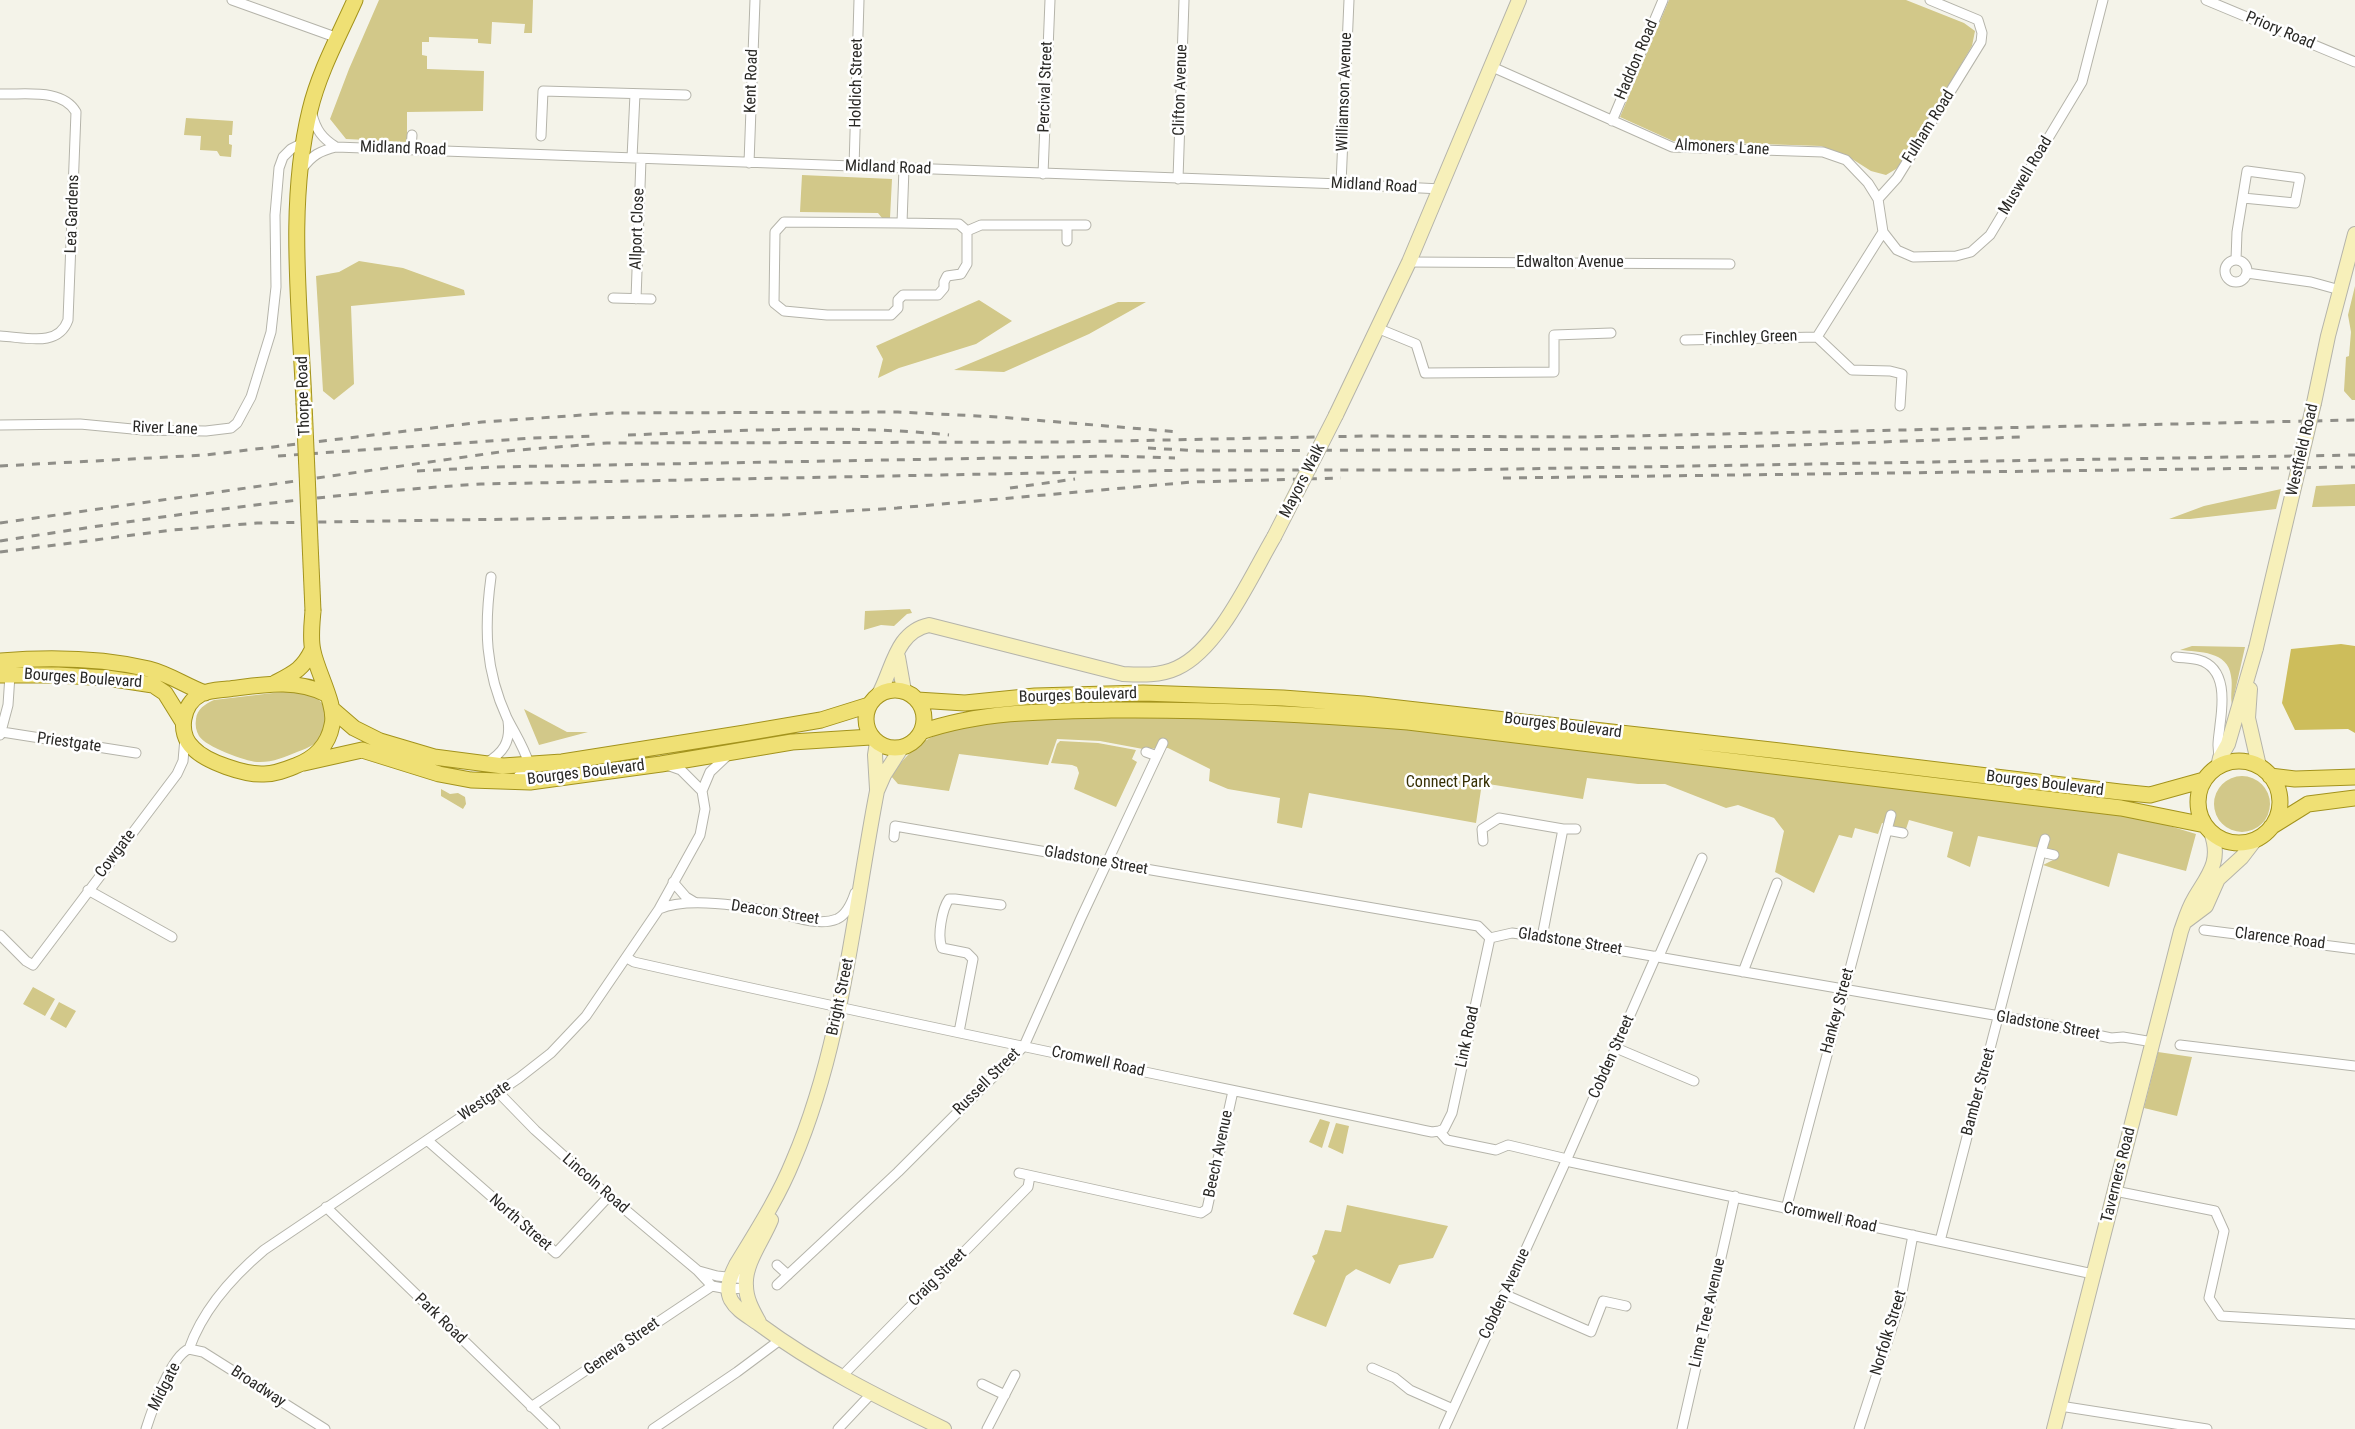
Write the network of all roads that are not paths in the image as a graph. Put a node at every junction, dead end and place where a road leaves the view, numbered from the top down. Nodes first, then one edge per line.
1 (232, 0) edge
2 (355, 0) edge
3 (754, 0) edge
4 (859, 0) edge
5 (1050, 0) edge
6 (1184, 0) edge
7 (1349, 0) edge
8 (1519, 0) edge
9 (1663, 0) edge
10 (1930, 0) edge
11 (2103, 0) edge
12 (2205, 0) edge
13 (338, 38) junction
14 (2355, 62) edge
15 (1490, 66) junction
16 (0, 94) edge
17 (635, 94) junction
18 (686, 95) dead end
19 (310, 109) junction
20 (1612, 121) junction
21 (412, 135) dead end
22 (541, 136) dead end
23 (303, 143) junction
24 (336, 147) junction
25 (411, 149) junction
26 (637, 158) junction
27 (749, 163) junction
28 (854, 167) junction
29 (904, 168) junction
30 (301, 170) junction
31 (1043, 174) junction
32 (1178, 179) junction
33 (1341, 184) junction
34 (1441, 189) junction
35 (2243, 198) junction
36 (1878, 199) junction
37 (902, 224) junction
38 (1067, 225) junction
39 (1086, 225) dead end
40 (967, 231) junction
41 (1883, 232) junction
42 (2355, 234) edge
43 (1067, 241) dead end
44 (2236, 260) junction
45 (1409, 262) junction
46 (1730, 264) dead end
47 (2247, 273) junction
48 (2340, 290) junction
49 (613, 298) dead end
50 (636, 299) junction
51 (651, 299) dead end
52 (1377, 328) junction
53 (1611, 333) dead end
54 (0, 336) edge
55 (1817, 337) junction
56 (1685, 340) dead end
57 (1900, 406) dead end
58 (0, 424) edge
59 (491, 577) dead end
60 (312, 650) junction
61 (897, 652) junction
62 (2176, 657) dead end
63 (0, 661) edge
64 (2252, 666) junction
65 (5, 675) edge
66 (273, 684) junction
67 (904, 691) junction
68 (205, 693) junction
69 (326, 694) junction
70 (874, 699) junction
71 (917, 700) junction
72 (332, 709) junction
73 (508, 719) junction
74 (184, 730) junction
75 (921, 732) junction
76 (1, 733) edge
77 (874, 740) junction
78 (1163, 743) dead end
79 (902, 747) junction
80 (734, 751) junction
81 (1146, 752) dead end
82 (136, 753) dead end
83 (1157, 756) junction
84 (2219, 762) junction
85 (304, 763) junction
86 (484, 763) junction
87 (529, 764) junction
88 (661, 764) junction
89 (2264, 771) junction
90 (2355, 777) edge
91 (2204, 780) junction
92 (507, 782) junction
93 (702, 791) junction
94 (878, 792) junction
95 (2355, 798) edge
96 (1891, 815) dead end
97 (2271, 827) junction
98 (1563, 829) junction
99 (1576, 829) dead end
100 (2208, 829) junction
101 (1887, 830) junction
102 (1903, 833) dead end
103 (894, 837) dead end
104 (2045, 839) dead end
105 (2255, 840) junction
106 (1483, 841) dead end
107 (2041, 852) junction
108 (2054, 855) dead end
109 (1702, 858) dead end
110 (1106, 864) junction
111 (861, 876) junction
112 (673, 882) junction
113 (1778, 883) dead end
114 (88, 890) junction
115 (698, 904) junction
116 (1001, 905) dead end
117 (659, 909) junction
118 (2185, 922) junction
119 (2204, 930) dead end
120 (0, 935) edge
121 (172, 936) dead end
122 (1542, 937) junction
123 (1490, 938) junction
124 (2355, 949) edge
125 (1658, 956) junction
126 (627, 958) junction
127 (1743, 972) junction
128 (1845, 990) junction
129 (839, 1008) junction
130 (1998, 1017) junction
131 (959, 1032) junction
132 (2153, 1042) junction
133 (2180, 1045) dead end
134 (1024, 1046) junction
135 (1616, 1048) junction
136 (2355, 1066) edge
137 (1694, 1082) dead end
138 (1233, 1091) junction
139 (498, 1092) junction
140 (1439, 1131) junction
141 (427, 1140) junction
142 (1566, 1160) junction
143 (1020, 1173) dead end
144 (1030, 1176) junction
145 (2115, 1191) junction
146 (778, 1195) junction
147 (609, 1196) junction
148 (1735, 1197) junction
149 (326, 1207) junction
150 (1786, 1209) junction
151 (1913, 1235) junction
152 (1940, 1241) junction
153 (777, 1265) dead end
154 (697, 1270) junction
155 (2093, 1274) junction
156 (788, 1275) junction
157 (729, 1283) junction
158 (746, 1283) junction
159 (777, 1285) dead end
160 (712, 1286) junction
161 (1504, 1294) junction
162 (1626, 1305) dead end
163 (2355, 1324) edge
164 (760, 1325) junction
165 (780, 1340) junction
166 (189, 1348) junction
167 (1372, 1368) dead end
168 (1016, 1375) dead end
169 (840, 1378) junction
170 (982, 1384) dead end
171 (871, 1394) junction
172 (1005, 1395) junction
173 (2060, 1406) junction
174 (531, 1407) junction
175 (1453, 1409) junction
176 (146, 1429) edge
177 (325, 1429) edge
178 (555, 1429) edge
179 (652, 1429) edge
180 (838, 1429) edge
181 (944, 1429) edge
182 (987, 1429) edge
183 (1444, 1429) edge
184 (1682, 1429) edge
185 (1859, 1429) edge
186 (2054, 1429) edge
187 (2207, 1429) edge

1 - 13 street
2 - 13 main road, Thorpe Road
3 - 27 street, Kent Road
4 - 28 street, Holdich Street
5 - 31 street, Percival Street
6 - 32 street, Clifton Avenue
7 - 33 street, Williamson Avenue
8 - 15 street, Mayors Walk
9 - 20 street, Haddon Road
10 - 36 street, Fulham Road
11 - 41 street, Muswell Road
12 - 14 street, Priory Road
13 - 19 main road, Thorpe Road
15 - 20 street, Almoners Lane
15 - 34 street, Mayors Walk
16 - 54 street, Lea Gardens
17 - 18 street
17 - 22 street
17 - 26 street, Allport Close
19 - 23 main road, Thorpe Road
19 - 24 street, Midland Road
20 - 36 street, Almoners Lane
21 - 25 street
23 - 30 main road, Thorpe Road
23 - 58 street, River Lane
24 - 25 street, Midland Road
24 - 30 street, Midland Road
25 - 26 street, Midland Road
26 - 27 street, Midland Road
26 - 50 street, Allport Close
27 - 28 street, Midland Road
28 - 29 street, Midland Road
29 - 31 street, Midland Road
29 - 37 street
30 - 60 main road, Thorpe Road, bridge
31 - 32 street, Midland Road
32 - 33 street, Midland Road
33 - 34 street, Midland Road
34 - 45 street, Mayors Walk
35 - 35 street
35 - 44 street
36 - 41 street
37 - 40 street
37 - 40 street
38 - 39 street
38 - 40 street
38 - 43 street
41 - 55 street, Finchley Green
42 - 48 street, Westfield Road
44 - 47 street
44 - 47 street
45 - 46 street, Edwalton Avenue
45 - 52 street, Mayors Walk
47 - 48 street
48 - 64 street, Westfield Road, bridge
49 - 50 street
50 - 51 street
52 - 53 street
52 - 61 street, Mayors Walk, bridge
55 - 56 street, Finchley Green
55 - 57 street, Finchley Green
59 - 73 street
60 - 66 main road
60 - 69 main road, Thorpe Road
61 - 67 street
61 - 70 street, Mayors Walk
62 - 84 street
63 - 68 main road, Bourges Boulevard
64 - 84 street, Westfield Road
64 - 89 street, Westfield Road
65 - 74 main road, Bourges Boulevard
65 - 76 street, Priestgate
66 - 68 main road
66 - 69 main road
67 - 70 main road
67 - 71 main road
68 - 74 main road
69 - 72 main road
70 - 77 main road
70 - 87 main road, Bourges Boulevard
71 - 75 main road
71 - 91 main road, Bourges Boulevard
72 - 85 main road
72 - 86 main road, Bourges Boulevard
73 - 86 street
73 - 87 street
74 - 85 main road
74 - 114 street, Cowgate
75 - 79 main road
75 - 100 main road, Bourges Boulevard
76 - 82 street, Priestgate
77 - 79 main road
77 - 80 main road, Bourges Boulevard
77 - 94 street, Bright Street
78 - 83 street, Russell Street
79 - 94 street, Bright Street
80 - 88 main road, Bourges Boulevard
80 - 93 street
81 - 83 street
83 - 110 street, Russell Street
84 - 89 main road
84 - 91 main road
85 - 92 main road, Bourges Boulevard
86 - 87 main road, Bourges Boulevard
87 - 92 street
88 - 92 main road, Bourges Boulevard
88 - 93 street
89 - 90 main road
89 - 97 main road
91 - 100 main road
93 - 112 street, Westgate
94 - 111 street, Bright Street
95 - 97 main road
96 - 101 street, Hankey Street
97 - 105 main road
98 - 99 street
98 - 106 street
98 - 122 street
100 - 105 main road
100 - 118 street, Taverners Road
101 - 102 street
101 - 128 street, Hankey Street
103 - 110 street, Gladstone Street
104 - 107 street, Bamber Street
105 - 118 street
107 - 108 street
107 - 130 street, Bamber Street
109 - 125 street, Cobden Street
110 - 123 street, Gladstone Street
110 - 134 street, Russell Street
111 - 115 street, Deacon Street
111 - 129 street, Bright Street
112 - 115 street
112 - 117 street, Westgate
113 - 127 street
114 - 120 street, Cowgate
114 - 121 street
115 - 117 street, Deacon Street
116 - 131 street
117 - 126 street, Westgate
118 - 132 street, Taverners Road
119 - 124 street, Clarence Road
122 - 123 street, Gladstone Street
122 - 125 street, Gladstone Street
123 - 140 street, Link Road
125 - 127 street, Gladstone Street
125 - 135 street, Cobden Street
126 - 129 street, Cromwell Road
126 - 139 street, Westgate
127 - 128 street, Gladstone Street
128 - 130 street, Gladstone Street
128 - 150 street, Hankey Street
129 - 131 street, Cromwell Road
129 - 146 street, Bright Street
130 - 132 street, Gladstone Street
130 - 152 street, Bamber Street
131 - 134 street, Cromwell Road
132 - 145 street, Taverners Road
133 - 136 street
134 - 138 street, Cromwell Road
134 - 156 street, Russell Street
135 - 137 street
135 - 142 street, Cobden Street
138 - 140 street, Cromwell Road
138 - 144 street, Beech Avenue
139 - 141 street, Westgate
139 - 147 street, Lincoln Road
140 - 142 street, Cromwell Road
141 - 147 street, North Street
141 - 149 street, Westgate
142 - 148 street, Cromwell Road
142 - 161 street, Cobden Avenue
143 - 144 street
144 - 169 street, Craig Street
145 - 155 street, Taverners Road
145 - 163 street
146 - 157 street, Bright Street
146 - 158 street, Bright Street
147 - 154 street, Lincoln Road
148 - 150 street, Cromwell Road
148 - 184 street, Lime Tree Avenue
149 - 166 street, Westgate
149 - 174 street, Park Road
150 - 151 street, Cromwell Road
151 - 152 street, Cromwell Road
151 - 185 street, Norfolk Street
152 - 155 street, Cromwell Road
153 - 156 street
154 - 157 street, Lincoln Road
154 - 160 street, Lincoln Road
155 - 173 street, Taverners Road
156 - 159 street, Russell Street
157 - 158 street, Lincoln Road
157 - 160 street, Lincoln Road
157 - 164 street
158 - 164 street
160 - 174 street, Geneva Street
161 - 162 street
161 - 175 street, Cobden Avenue
164 - 165 street
165 - 169 street
165 - 179 street
166 - 176 street, Midgate
166 - 177 street, Broadway
167 - 175 street
168 - 172 street
169 - 171 street
170 - 172 street
171 - 180 street
171 - 181 street
172 - 182 street
173 - 186 street, Taverners Road
173 - 187 street
174 - 178 street, Park Road
175 - 183 street, Cobden Avenue

